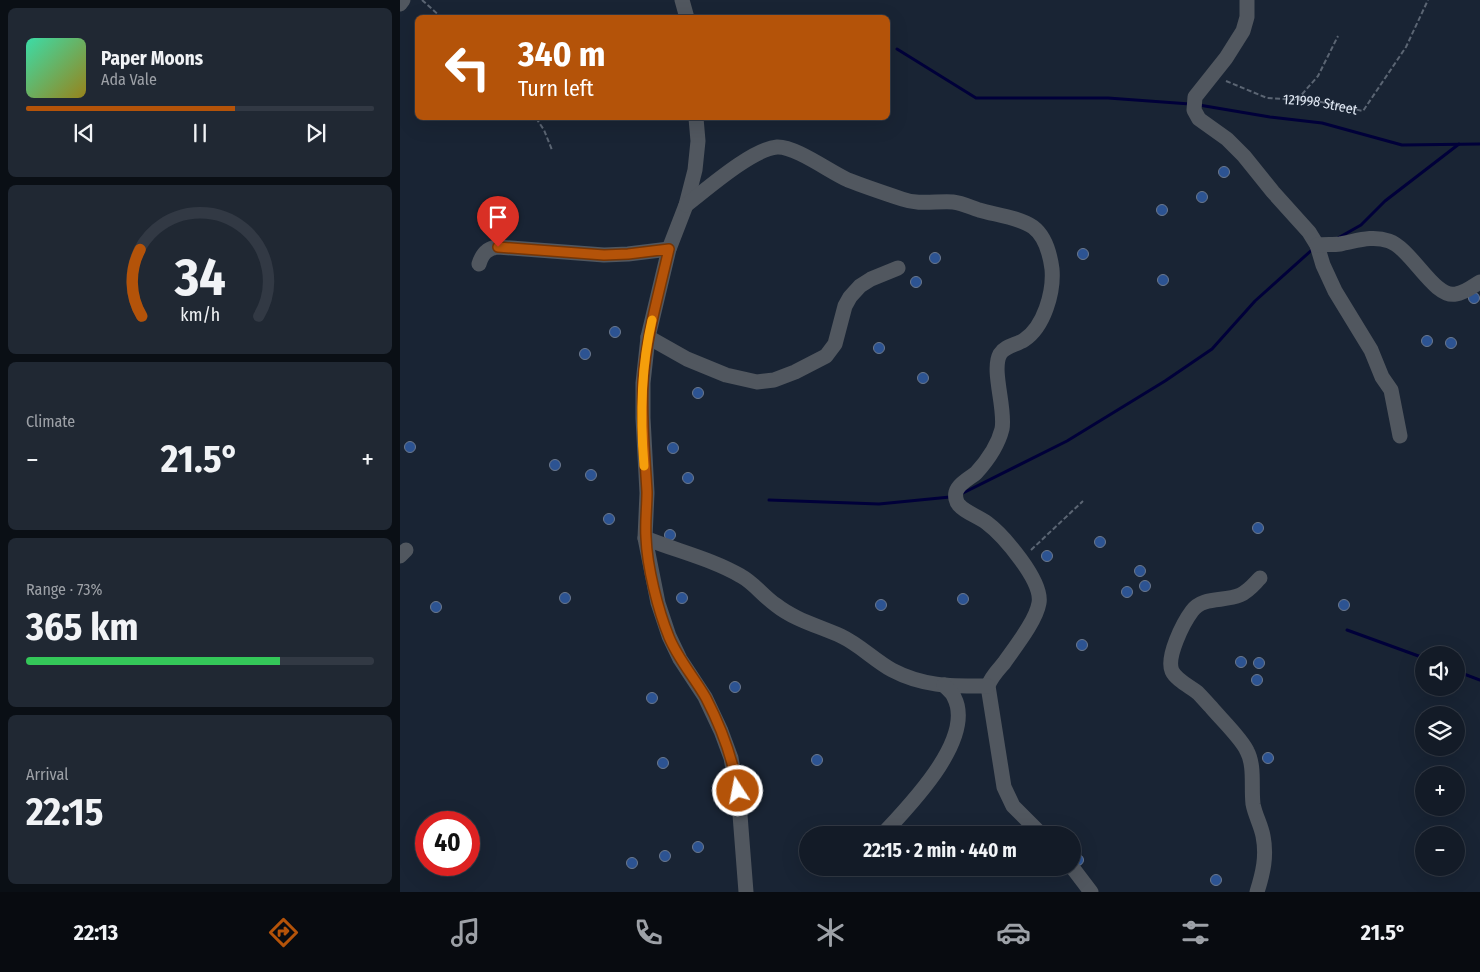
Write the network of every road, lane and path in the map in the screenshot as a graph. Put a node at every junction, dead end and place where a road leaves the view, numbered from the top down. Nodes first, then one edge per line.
1 (402, 0) edge
2 (422, 0) edge
3 (682, 0) edge
4 (1247, 0) edge
5 (1428, 0) edge
6 (400, 4) edge
7 (439, 15) edge
8 (686, 15) edge
9 (1338, 36) dead end
10 (1212, 75) junction
11 (1298, 100) junction
12 (537, 120) edge
13 (696, 120) edge
14 (552, 150) dead end
15 (686, 204) junction
16 (1317, 245) junction
17 (669, 249) junction
18 (478, 264) dead end
19 (898, 268) dead end
20 (1480, 282) edge
21 (648, 337) junction
22 (1400, 436) dead end
23 (1083, 501) dead end
24 (646, 538) junction
25 (1020, 560) junction
26 (1260, 578) dead end
27 (944, 685) junction
28 (988, 686) junction
29 (890, 826) edge
30 (1033, 826) edge
31 (1079, 876) edge
32 (746, 892) edge
33 (1091, 892) edge
34 (1256, 892) edge

1 - 6 street
2 - 7 path
3 - 8 street
4 - 10 street
5 - 11 path, 121998 Street
9 - 11 path
10 - 11 path, 121998 Street
10 - 16 street
12 - 14 path
13 - 15 street
15 - 17 street
15 - 25 street
16 - 20 street
16 - 22 street
17 - 18 street
17 - 21 street
19 - 21 street
21 - 24 street
23 - 25 path
24 - 27 street
24 - 32 street
25 - 28 street
26 - 34 street
27 - 28 street
27 - 29 street
28 - 30 street
31 - 33 street

